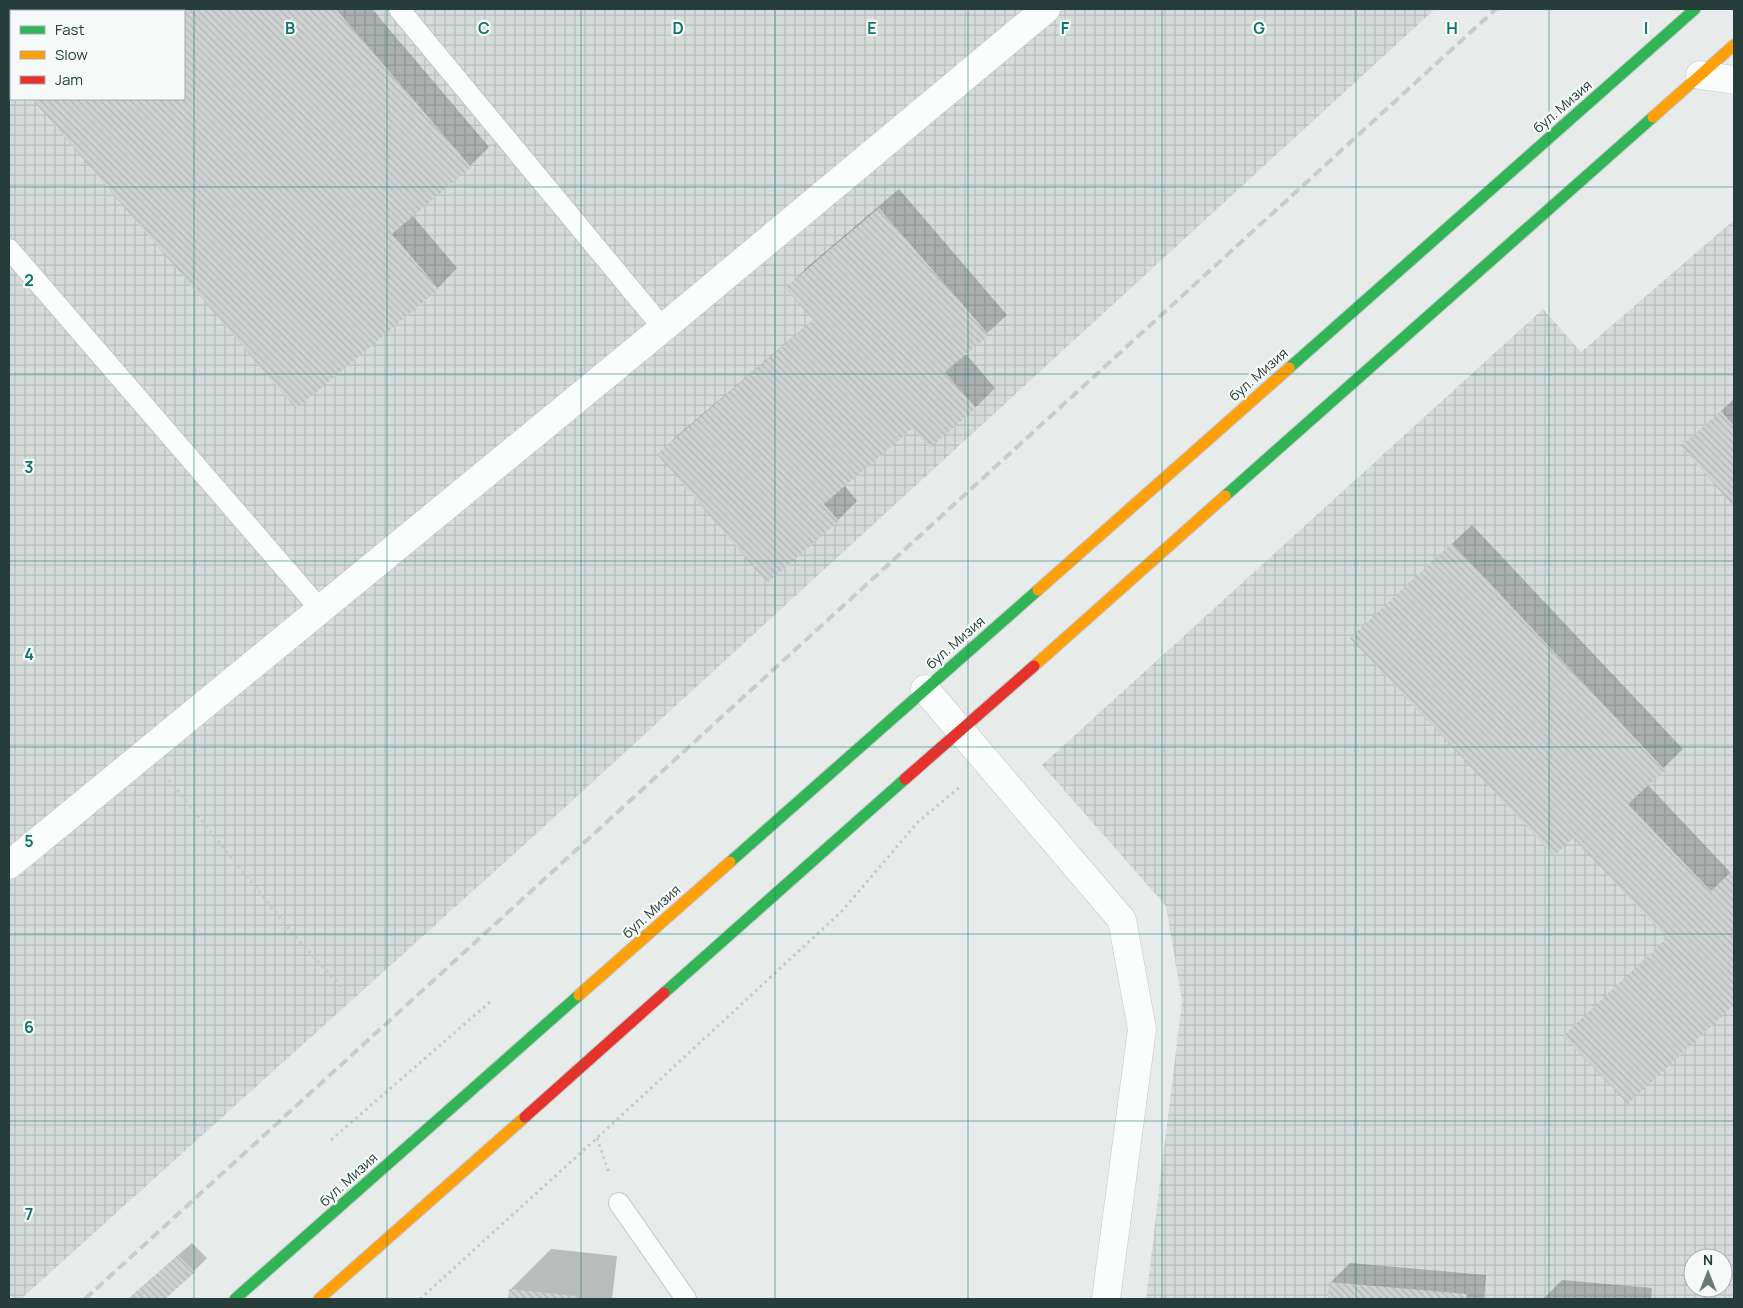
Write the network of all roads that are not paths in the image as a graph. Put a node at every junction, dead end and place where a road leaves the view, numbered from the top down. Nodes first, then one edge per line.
1 (399, 9) edge
2 (1046, 9) edge
3 (1695, 9) edge
4 (1734, 45) edge
5 (1700, 75) junction
6 (1734, 80) edge
7 (9, 249) edge
8 (663, 328) junction
9 (320, 609) junction
10 (925, 689) junction
11 (960, 731) junction
12 (9, 865) edge
13 (619, 1203) dead end
14 (235, 1299) edge
15 (319, 1299) edge
16 (686, 1299) edge
17 (1106, 1299) edge

1 - 8 lane
2 - 8 street
3 - 10 street, бул. Мизия
4 - 5 street
5 - 6 street
5 - 11 street
7 - 9 lane
8 - 9 street
9 - 12 street
10 - 11 street
10 - 14 street, бул. Мизия
11 - 15 street
11 - 17 street
13 - 16 lane

